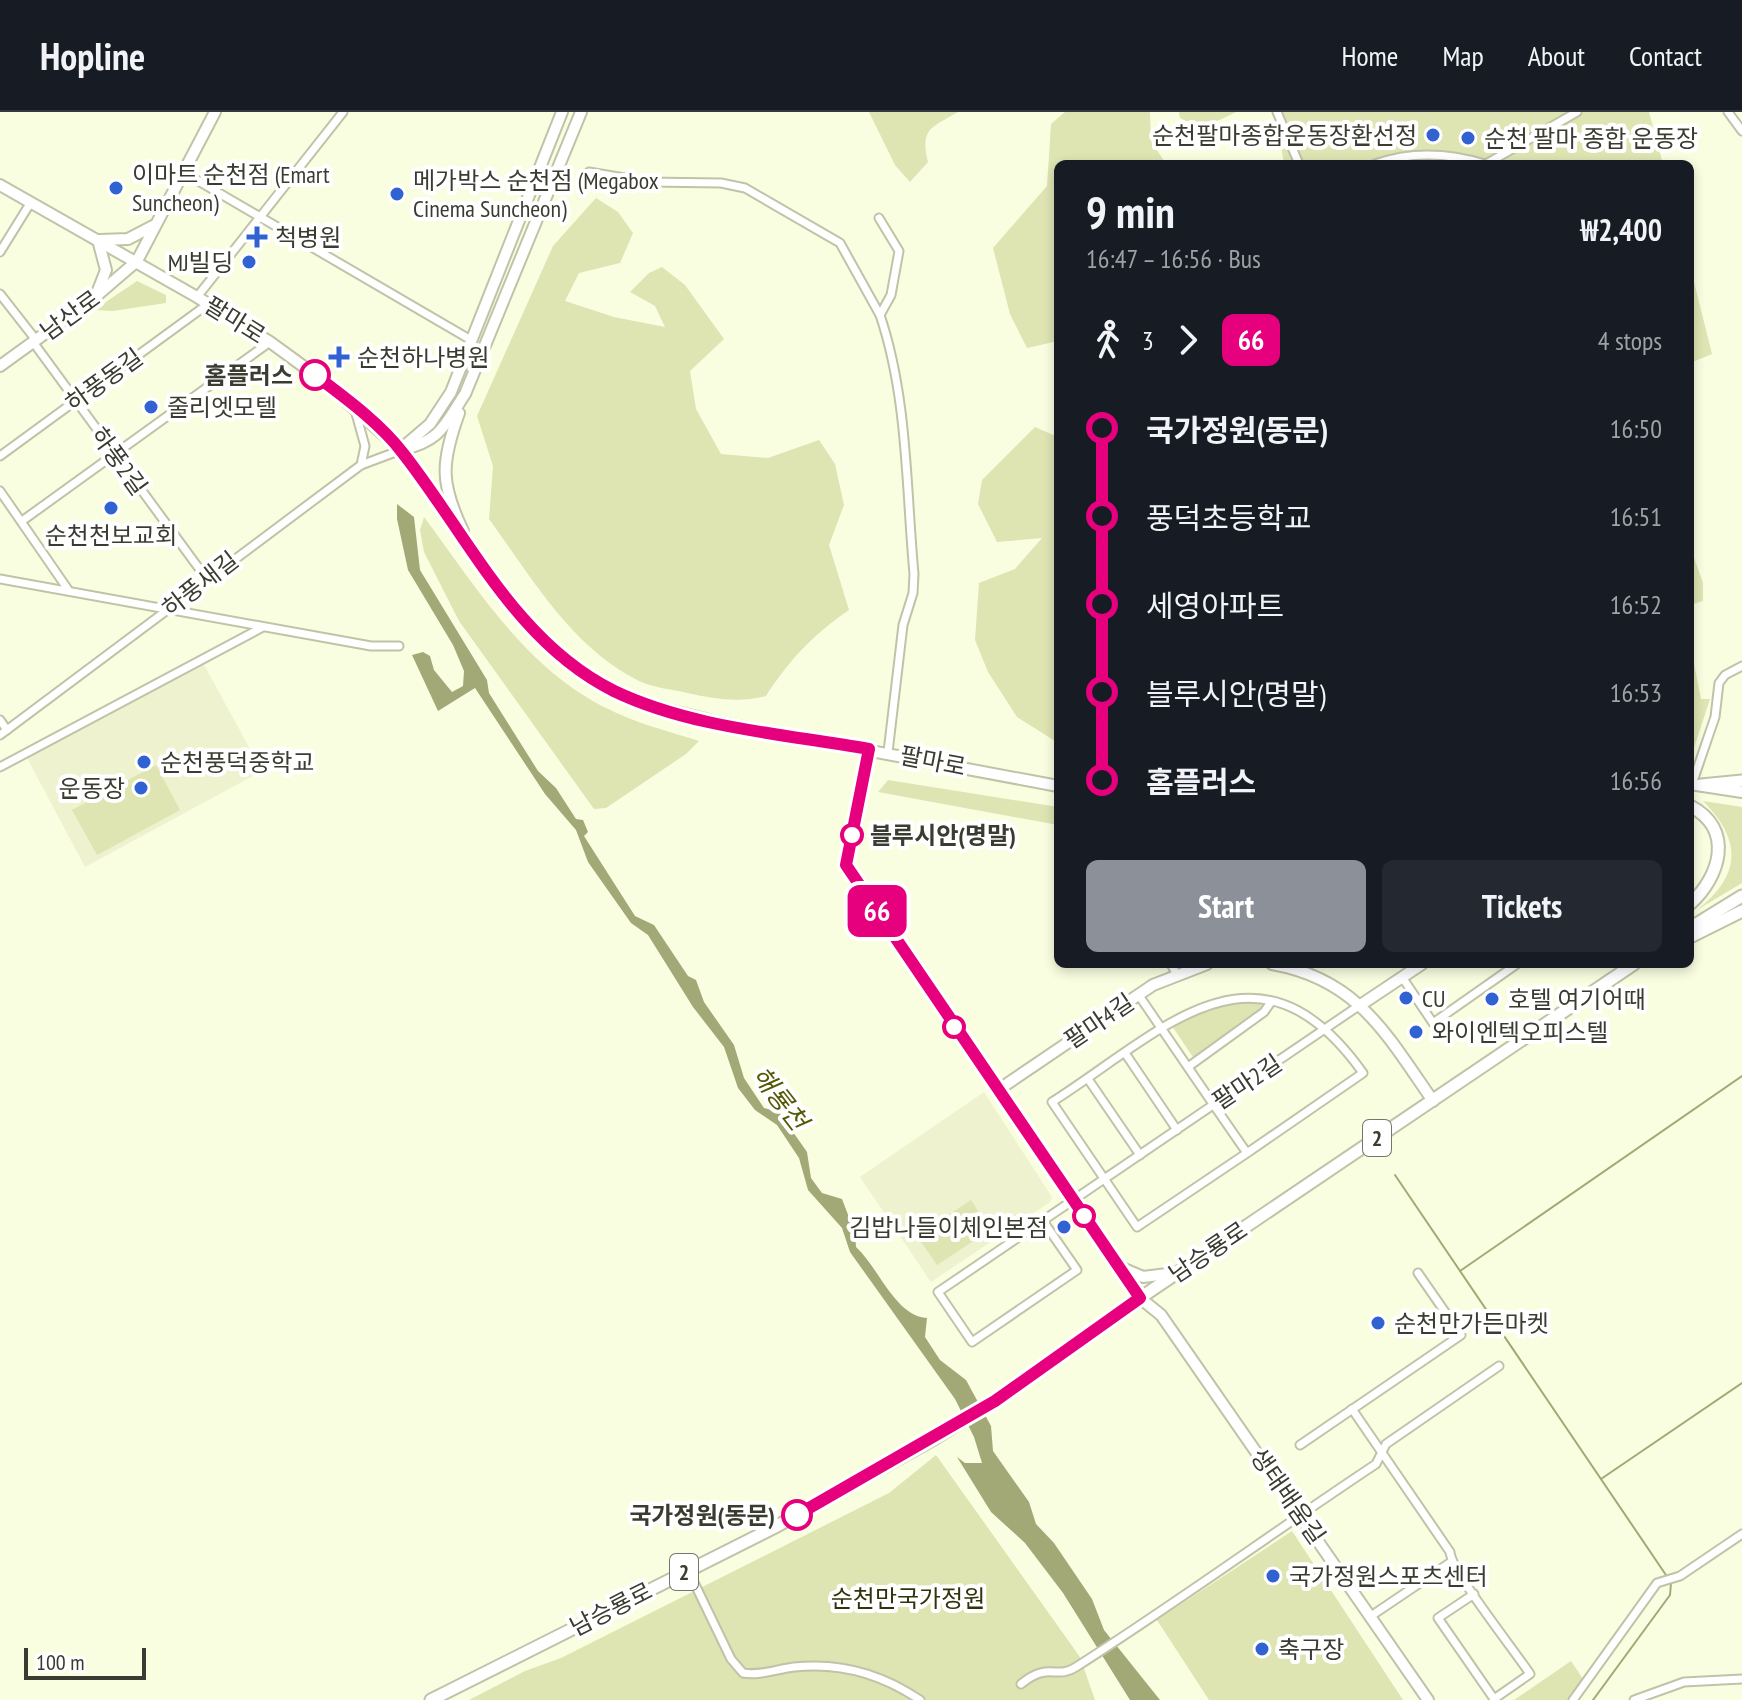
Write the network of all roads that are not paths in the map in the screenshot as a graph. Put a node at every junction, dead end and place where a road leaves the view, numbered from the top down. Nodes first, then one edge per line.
1 (215, 112) edge
2 (343, 112) edge
3 (562, 112) edge
4 (581, 112) edge
5 (1277, 112) edge
6 (1578, 112) edge
7 (1728, 112) edge
8 (1742, 131) edge
9 (1297, 160) edge
10 (1388, 160) edge
11 (1463, 160) edge
12 (1492, 160) edge
13 (183, 172) junction
14 (589, 172) dead end
15 (0, 185) edge
16 (31, 202) junction
17 (260, 218) junction
18 (879, 218) dead end
19 (157, 223) junction
20 (98, 240) junction
21 (0, 252) edge
22 (137, 261) junction
23 (0, 294) edge
24 (197, 297) junction
25 (94, 298) junction
26 (208, 304) junction
27 (880, 315) junction
28 (471, 340) junction
29 (34, 341) junction
30 (270, 342) junction
31 (0, 366) edge
32 (465, 394) junction
33 (75, 401) junction
34 (354, 408) junction
35 (401, 450) junction
36 (0, 456) edge
37 (116, 456) junction
38 (361, 465) junction
39 (0, 491) edge
40 (22, 521) junction
41 (474, 555) junction
42 (206, 578) junction
43 (0, 579) edge
44 (69, 591) junction
45 (168, 609) junction
46 (264, 627) junction
47 (399, 646) dead end
48 (1742, 666) edge
49 (0, 720) edge
50 (4, 733) edge
51 (869, 749) junction
52 (888, 752) junction
53 (0, 767) edge
54 (1742, 781) edge
55 (1694, 784) edge
56 (1054, 785) edge
57 (1742, 792) edge
58 (1694, 810) edge
59 (1742, 896) edge
60 (1694, 900) edge
61 (1742, 911) edge
62 (1694, 926) edge
63 (1694, 935) edge
64 (1295, 968) edge
65 (1416, 968) edge
66 (1511, 968) edge
67 (1623, 968) edge
68 (1629, 968) edge
69 (1174, 969) edge
70 (1402, 977) junction
71 (1613, 977) junction
72 (1138, 994) junction
73 (1271, 1002) junction
74 (1362, 1004) junction
75 (1161, 1028) junction
76 (1327, 1029) junction
77 (1125, 1053) junction
78 (1188, 1067) junction
79 (1088, 1079) junction
80 (998, 1090) junction
81 (1433, 1101) junction
82 (1214, 1105) junction
83 (1177, 1130) junction
84 (1247, 1153) junction
85 (1140, 1155) junction
86 (1104, 1179) junction
87 (1073, 1201) junction
88 (1043, 1221) junction
89 (1117, 1264) junction
90 (1177, 1273) junction
91 (1418, 1273) dead end
92 (1140, 1298) junction
93 (1499, 1366) dead end
94 (1352, 1409) junction
95 (1300, 1445) dead end
96 (1382, 1452) junction
97 (1302, 1515) junction
98 (1742, 1534) edge
99 (1451, 1562) junction
100 (688, 1570) junction
101 (1476, 1597) junction
102 (1371, 1616) junction
103 (1742, 1679) edge
104 (1021, 1684) dead end
105 (431, 1700) edge
106 (920, 1700) edge
107 (1428, 1700) edge
108 (1573, 1700) edge
109 (1634, 1700) edge

1 - 13 main road
2 - 17 street
3 - 28 main road
4 - 32 main road
5 - 9 street
6 - 12 street
7 - 8 street
10 - 11 street
13 - 17 street
13 - 19 main road
14 - 27 street
15 - 16 main road, 팔마로
16 - 20 main road, 팔마로
16 - 21 street
17 - 24 street
17 - 28 street
18 - 27 street
19 - 20 main road
19 - 22 main road
20 - 22 main road, 팔마로
20 - 25 main road
22 - 24 main road, 팔마로
22 - 25 main road, 남산로
23 - 29 street, 하풍2길
24 - 26 main road, 팔마로
25 - 29 main road, 남산로
26 - 30 main road, 팔마로
26 - 33 street, 하풍동길
27 - 52 street
28 - 35 main road
29 - 31 main road, 남산로
29 - 33 street, 하풍2길
30 - 34 main road, 팔마로
30 - 37 street
32 - 35 main road
32 - 41 main road
33 - 36 street, 하풍동길
33 - 37 street, 하풍2길
34 - 35 main road, 팔마로
34 - 38 street
35 - 38 street, 하풍새길
35 - 41 main road, 팔마로
37 - 40 street
37 - 42 street, 하풍2길
38 - 42 street, 하풍새길
39 - 40 street
40 - 44 street
41 - 51 main road, 팔마로
42 - 45 street, 하풍새길
43 - 44 street
44 - 45 street
45 - 46 street
45 - 50 street, 하풍새길
46 - 47 street
46 - 53 street
48 - 55 street
49 - 50 street
51 - 52 main road, 팔마로
51 - 80 main road, 생태배움길
52 - 56 main road, 팔마로
54 - 55 main road
55 - 57 main road
58 - 60 main road
59 - 62 main road
61 - 63 main road
64 - 74 main road
65 - 70 main road, 팔마2길
66 - 70 street
67 - 71 main road
68 - 71 main road
69 - 72 main road, 팔마4길
70 - 74 main road, 팔마2길
71 - 81 main road, 남승룡로 / 2
72 - 75 street
72 - 80 main road, 팔마4길
73 - 75 street
73 - 76 street
73 - 78 street
74 - 76 street, 팔마2길
74 - 81 main road
75 - 77 street
75 - 78 street
76 - 82 street, 팔마2길
76 - 84 street
77 - 79 street
77 - 83 street
78 - 82 street
79 - 85 street
79 - 86 street
80 - 87 main road, 생태배움길
81 - 90 main road, 남승룡로 / 2
82 - 83 street, 팔마2길
82 - 84 street
83 - 85 street, 팔마2길
84 - 86 street
85 - 86 street, 팔마2길
86 - 87 street, 팔마2길
87 - 88 street, 팔마2길
87 - 89 main road, 생태배움길
88 - 88 street, 팔마2길
89 - 90 main road
89 - 92 main road, 생태배움길
90 - 92 main road, 남승룡로 / 2
91 - 94 street
92 - 97 main road, 생태배움길
92 - 100 main road, 남승룡로 / 2
93 - 96 street
94 - 95 street
94 - 96 street
96 - 97 street
96 - 99 street
97 - 102 main road, 생태배움길
97 - 104 street
98 - 108 street
99 - 101 street
99 - 102 street
100 - 105 main road, 남승룡로 / 2
100 - 106 street
101 - 101 street
102 - 107 main road, 생태배움길
103 - 109 street

